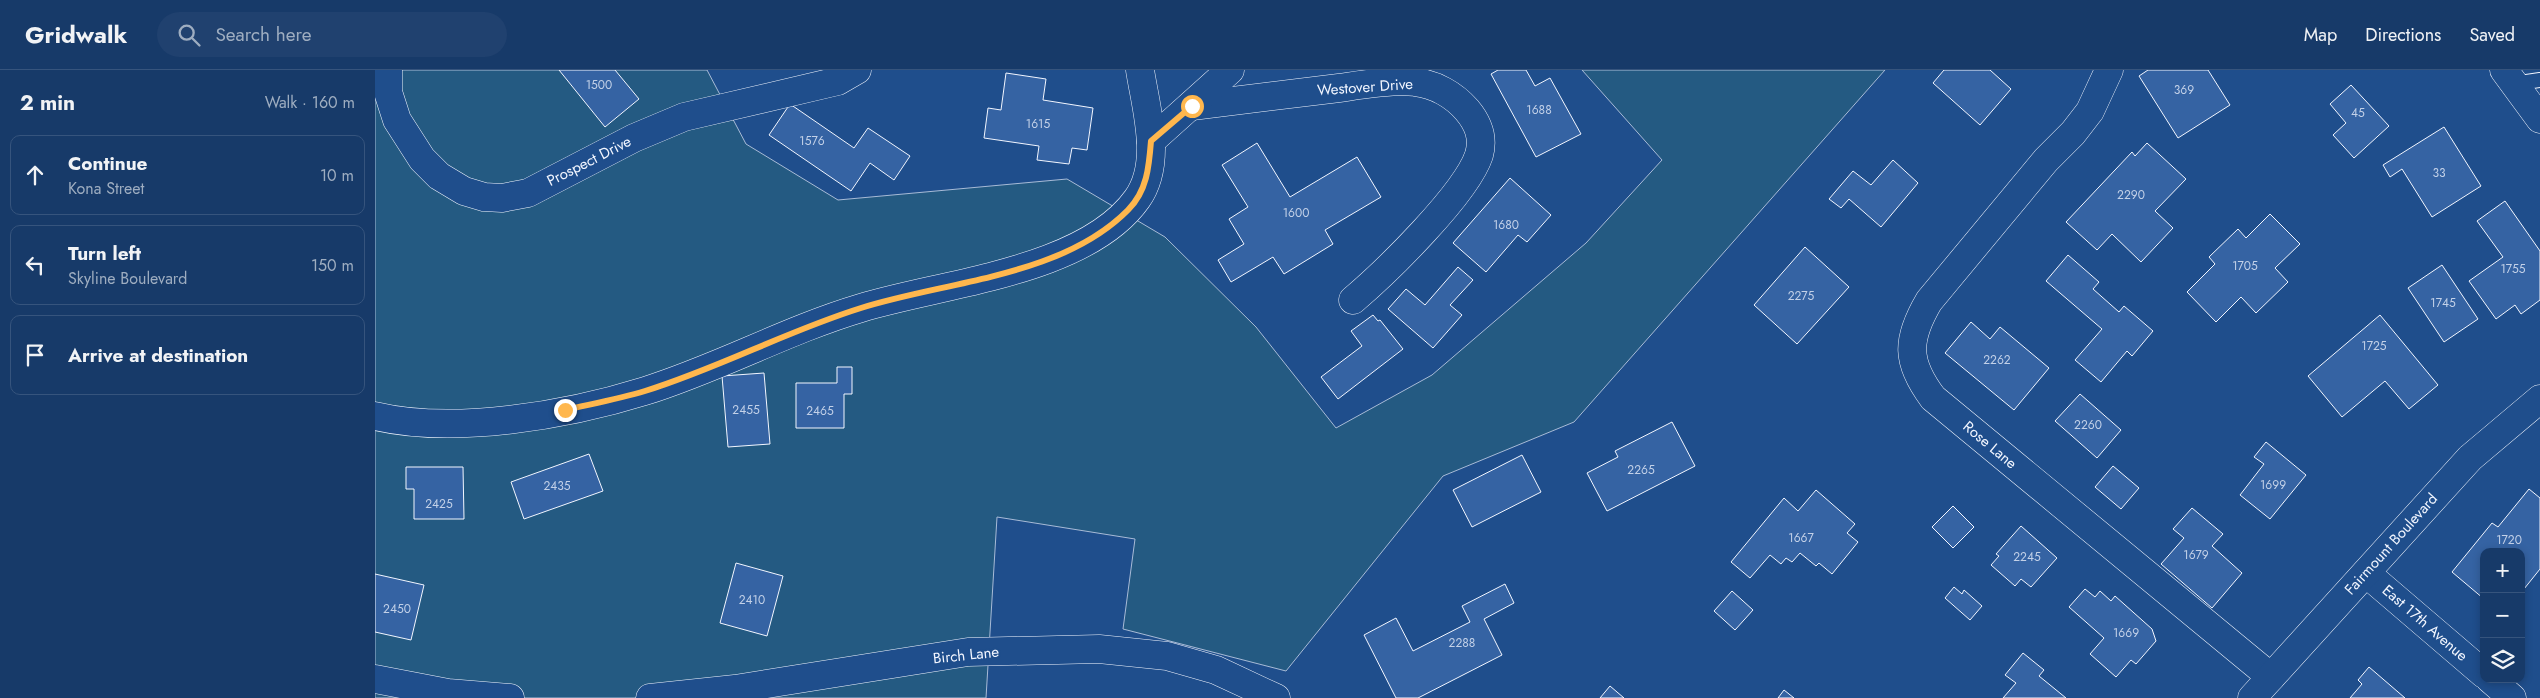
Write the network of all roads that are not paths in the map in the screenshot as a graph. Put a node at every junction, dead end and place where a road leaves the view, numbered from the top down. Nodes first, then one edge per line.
1 (388, 70) edge
2 (857, 70) edge
3 (1140, 70) edge
4 (1230, 70) edge
5 (2109, 70) edge
6 (2508, 77) edge
7 (2540, 80) edge
8 (1192, 106) junction
9 (2540, 119) edge
10 (1151, 141) junction
11 (1353, 300) dead end
12 (2540, 399) edge
13 (375, 416) edge
14 (2366, 573) junction
15 (2480, 671) edge
16 (2271, 677) junction
17 (375, 679) edge
18 (2495, 683) edge
19 (510, 698) edge
20 (650, 698) edge
21 (1276, 698) edge
22 (2252, 698) edge
23 (2512, 698) edge

1 - 2 street, Prospect Drive
3 - 10 street
4 - 8 street
5 - 16 street, Rose Lane
6 - 7 lane
6 - 9 street
8 - 10 street
8 - 11 street, Westover Drive
10 - 13 street
12 - 14 street, Fairmount Boulevard
14 - 15 street, East 17th Avenue
14 - 16 street, Fairmount Boulevard
16 - 22 street, Fairmount Boulevard
17 - 19 street
18 - 23 street
20 - 21 street, Birch Lane

